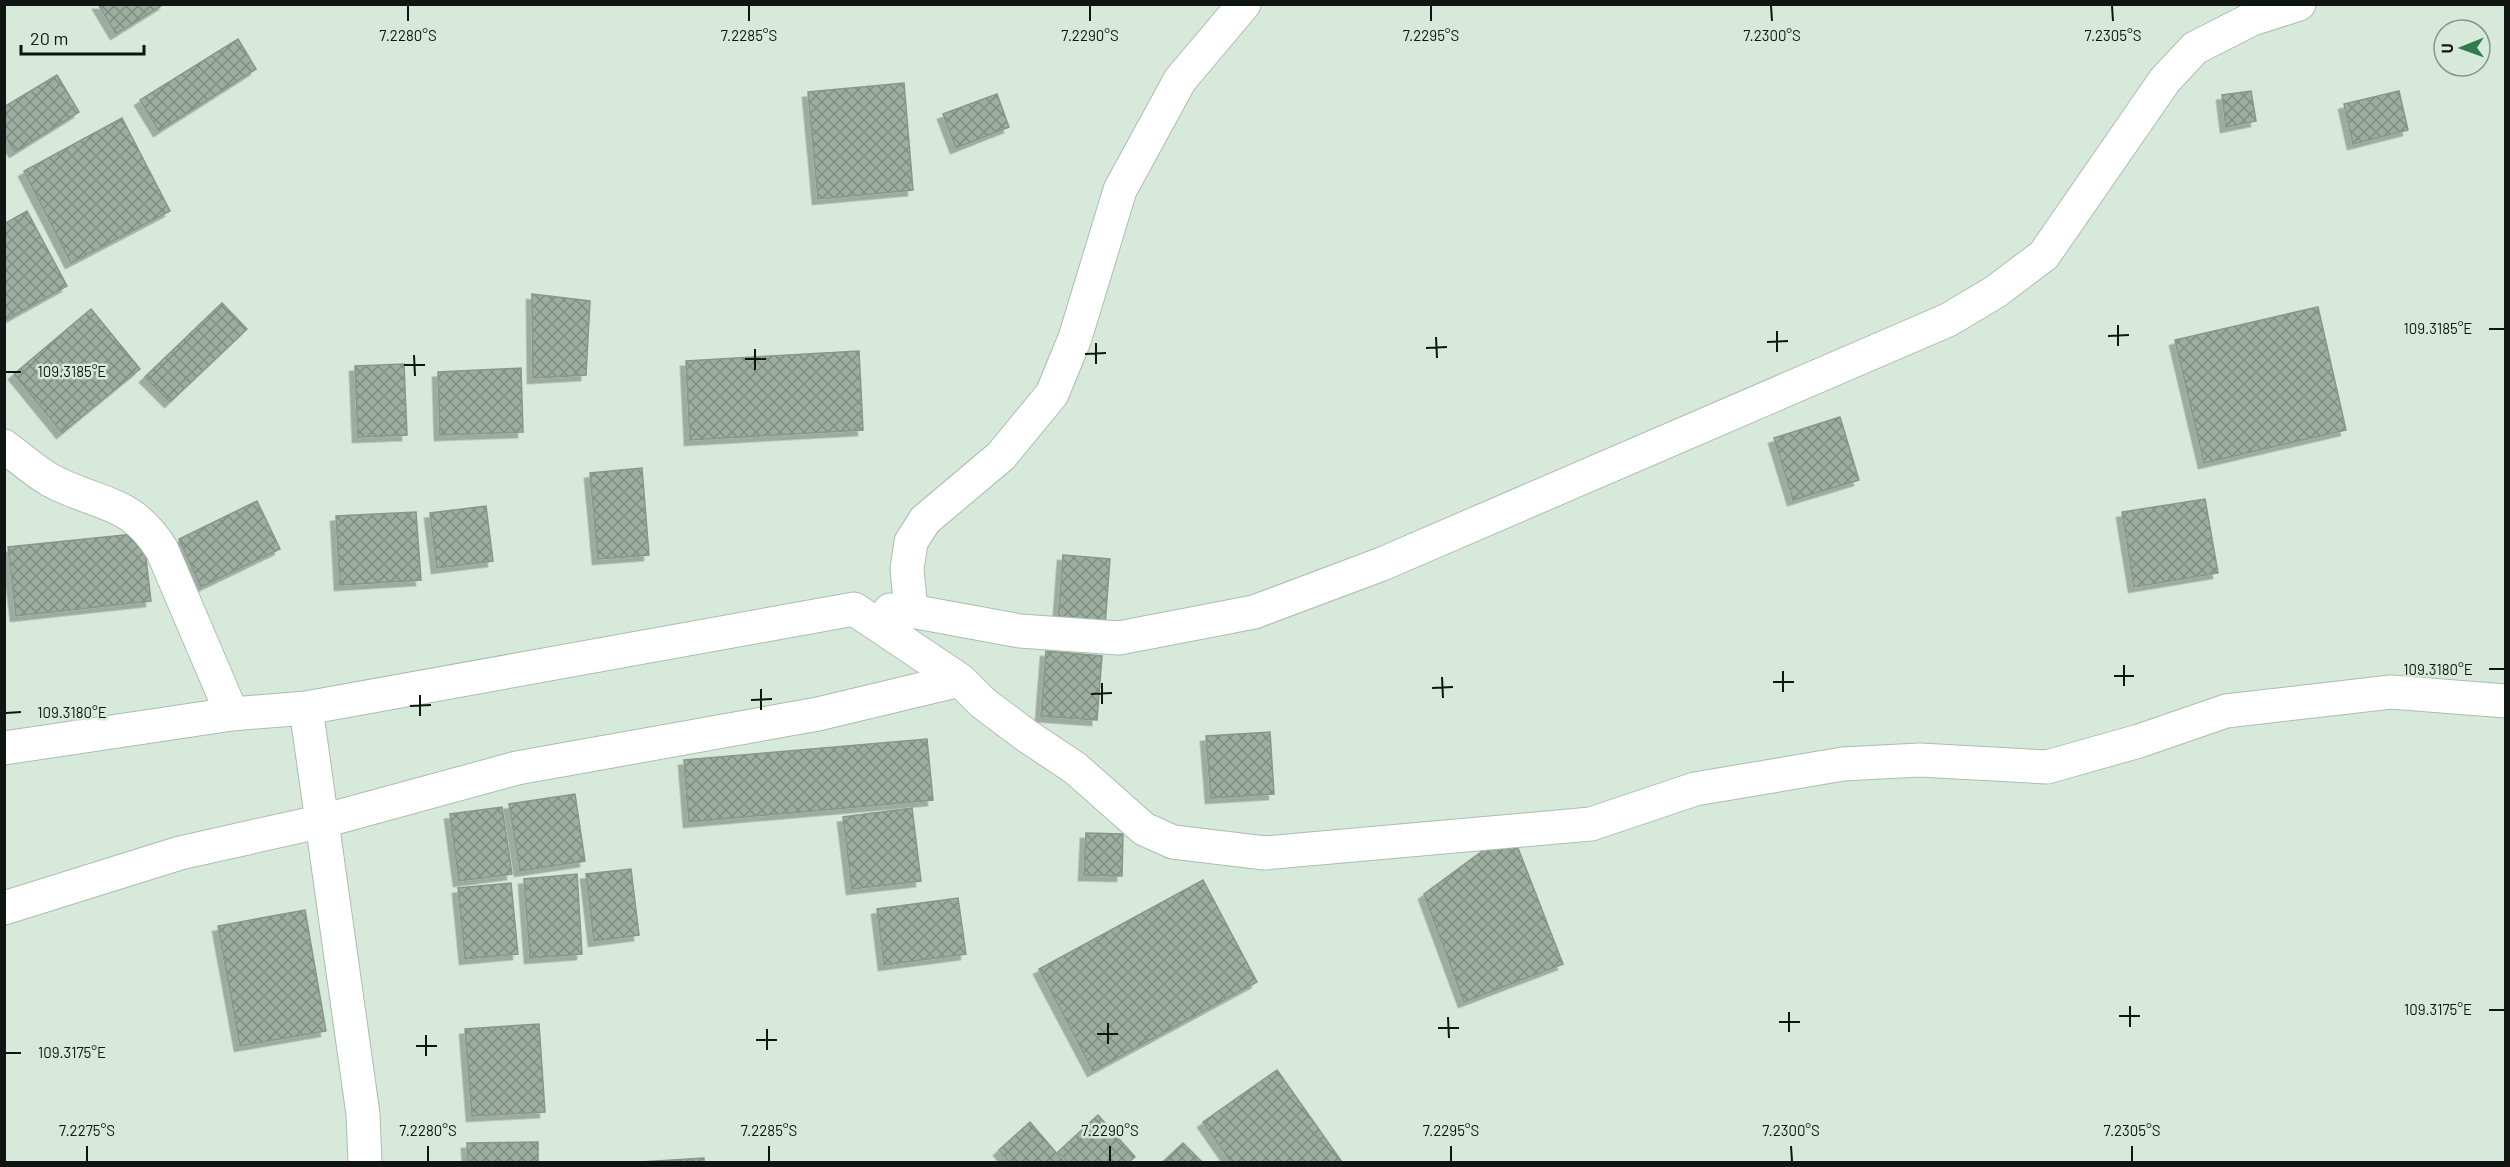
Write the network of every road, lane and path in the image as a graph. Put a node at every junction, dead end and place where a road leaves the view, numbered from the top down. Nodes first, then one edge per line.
1 (1244, 4) edge
2 (2299, 4) edge
3 (4, 446) edge
4 (854, 609) junction
5 (911, 611) junction
6 (960, 680) junction
7 (2505, 701) edge
8 (306, 708) junction
9 (232, 714) junction
10 (4, 748) edge
11 (323, 821) junction
12 (4, 908) edge
13 (365, 1162) edge

1 - 5 street
2 - 5 street
3 - 9 street
4 - 5 street
4 - 6 street
4 - 8 street
6 - 7 street
6 - 11 street
8 - 9 street
8 - 11 street
9 - 10 street
11 - 12 street
11 - 13 street

